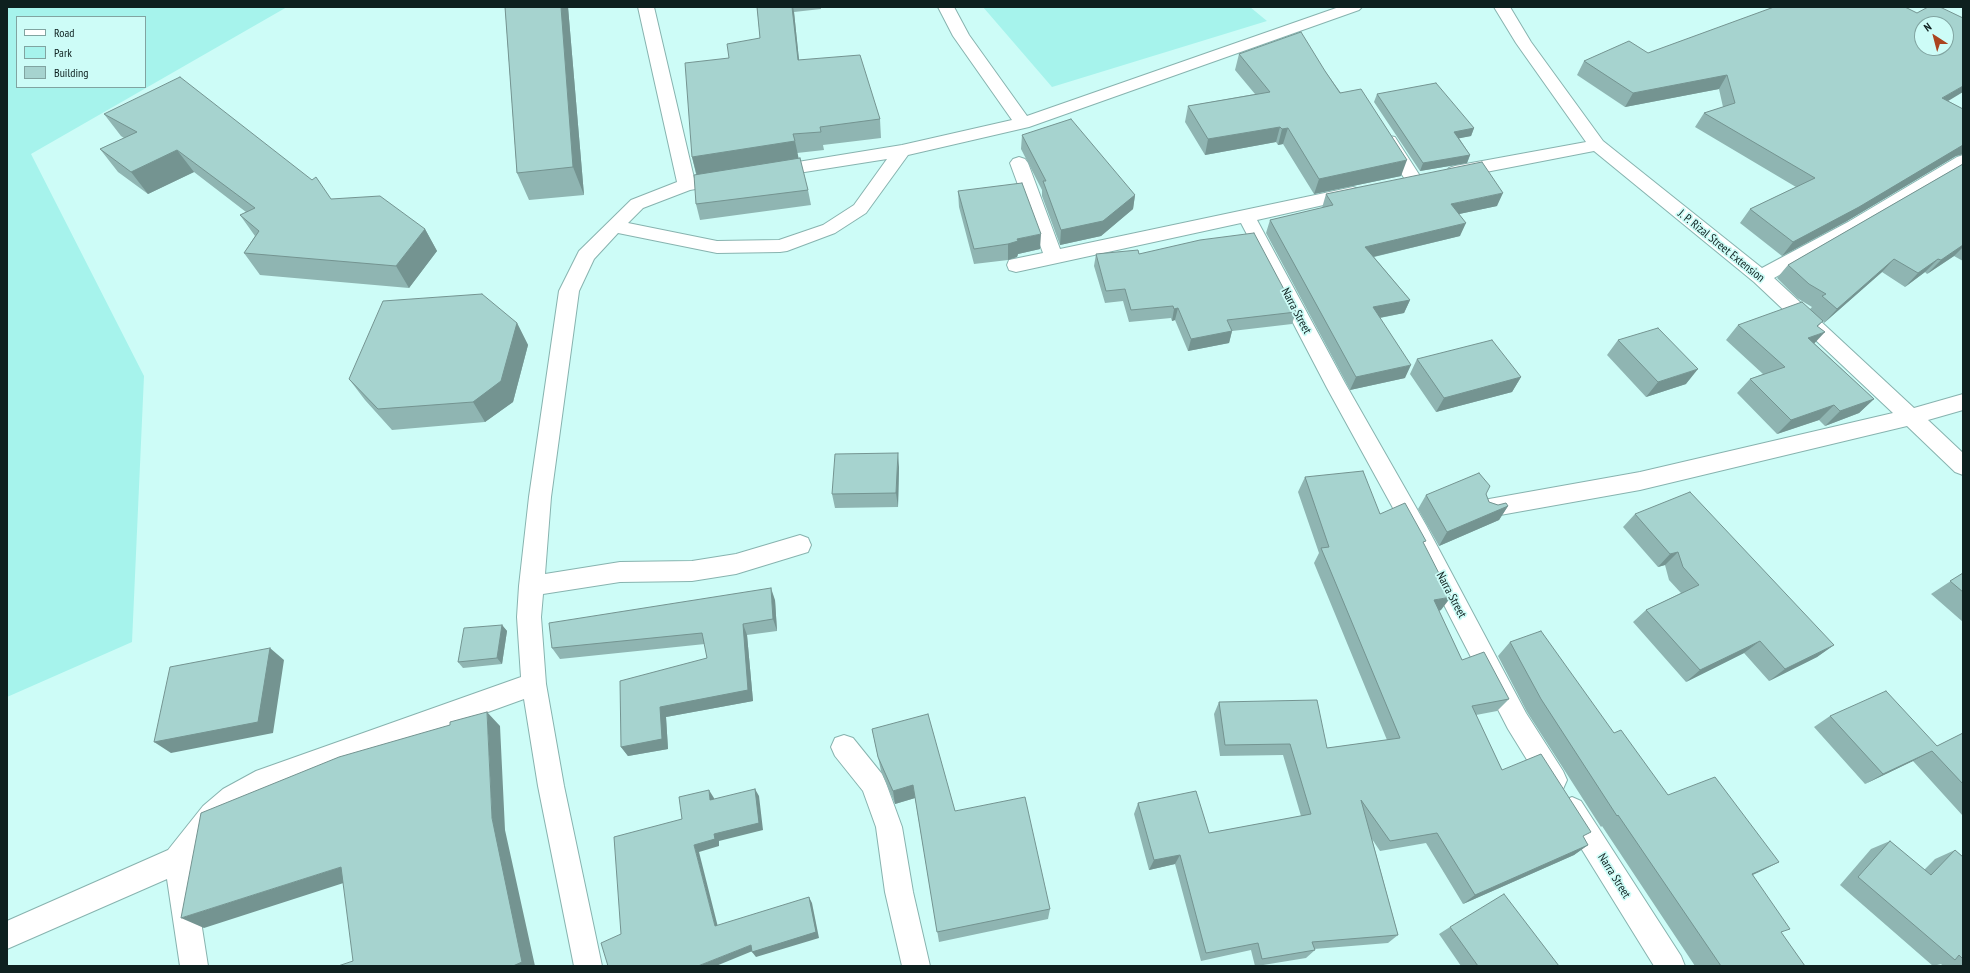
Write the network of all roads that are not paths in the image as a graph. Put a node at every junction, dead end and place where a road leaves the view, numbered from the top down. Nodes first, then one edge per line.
1 (646, 7) edge
2 (946, 7) edge
3 (1354, 7) edge
4 (1502, 7) edge
5 (1023, 122) junction
6 (1381, 129) edge
7 (1597, 145) junction
8 (902, 151) junction
9 (1963, 160) edge
10 (1019, 162) dead end
11 (687, 184) junction
12 (1368, 190) edge
13 (1246, 216) junction
14 (614, 226) junction
15 (1054, 257) junction
16 (1016, 265) dead end
17 (1760, 277) junction
18 (1963, 402) edge
19 (1911, 417) junction
20 (1963, 466) edge
21 (1489, 508) edge
22 (800, 545) dead end
23 (531, 586) junction
24 (534, 684) junction
25 (844, 747) dead end
26 (178, 860) junction
27 (7, 935) edge
28 (194, 966) edge
29 (588, 966) edge
30 (916, 966) edge
31 (1671, 966) edge

1 - 11 street
2 - 5 street
3 - 5 street
4 - 7 street, J. P. Rizal Street Extension
5 - 8 street
6 - 7 street
7 - 17 street, J. P. Rizal Street Extension
8 - 11 street
8 - 14 street
9 - 17 street
10 - 15 street
11 - 14 street
12 - 13 street
13 - 15 street
13 - 31 street, Narra Street
14 - 23 street
15 - 16 street
17 - 19 street, J. P. Rizal Street Extension
18 - 19 street
19 - 20 street, J. P. Rizal Street Extension
19 - 21 street
22 - 23 street
23 - 24 street
24 - 26 street
24 - 29 street
25 - 30 street
26 - 27 street
26 - 28 street

